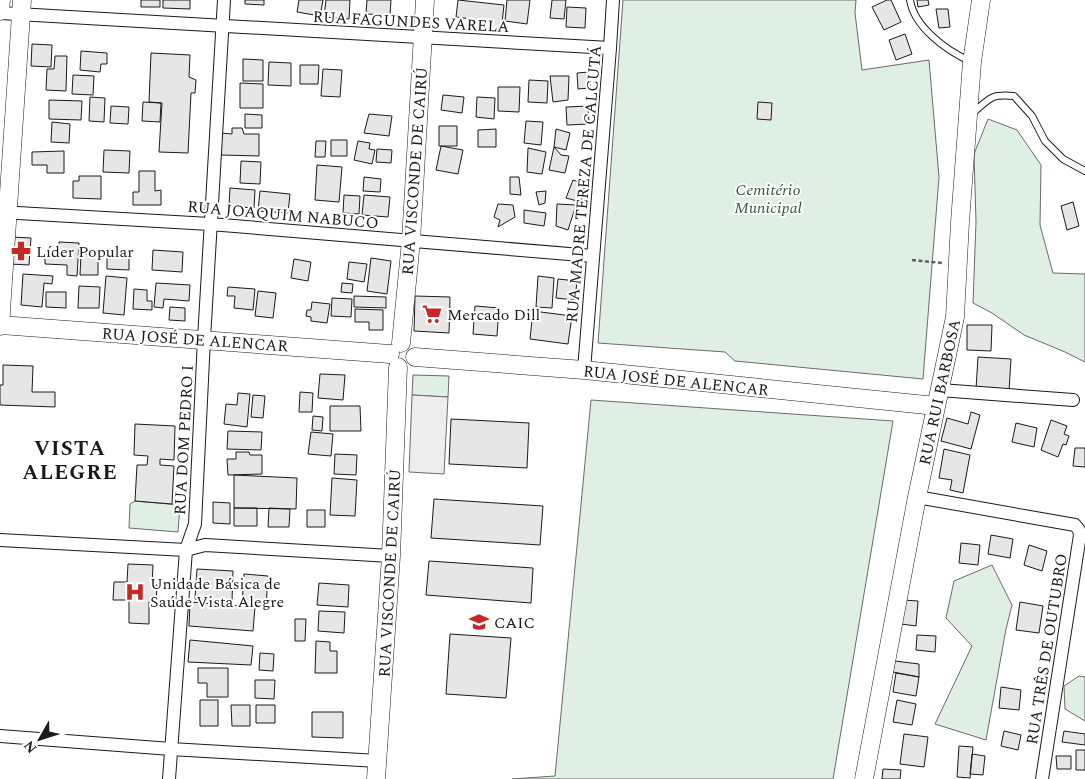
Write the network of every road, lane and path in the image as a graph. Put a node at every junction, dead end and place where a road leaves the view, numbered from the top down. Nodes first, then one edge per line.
1 (1, 0) edge
2 (224, 0) edge
3 (425, 0) edge
4 (613, 0) edge
5 (910, 0) edge
6 (981, 0) edge
7 (22, 7) edge
8 (0, 12) edge
9 (222, 26) junction
10 (423, 37) junction
11 (610, 48) junction
12 (972, 62) junction
13 (8, 115) edge
14 (967, 118) junction
15 (1085, 170) edge
16 (4, 213) edge
17 (210, 224) junction
18 (410, 241) junction
19 (593, 256) junction
20 (912, 260) dead end
21 (958, 264) junction
22 (0, 325) edge
23 (204, 339) junction
24 (397, 354) junction
25 (584, 370) junction
26 (938, 398) junction
27 (1074, 400) dead end
28 (917, 497) junction
29 (0, 540) edge
30 (186, 550) junction
31 (391, 556) junction
32 (0, 736) edge
33 (172, 749) junction
34 (378, 761) junction
35 (169, 779) edge
36 (376, 779) edge
37 (864, 779) edge
38 (1042, 779) edge

1 - 8 street
2 - 9 street, RUA DOM PEDRO I
3 - 10 street, RUA VISCONDE DE CAIRÚ
4 - 11 street, RUA MADRE TEREZA DE CALCUTÁ
5 - 12 lane
6 - 12 street, RUA RUI BARBOSA
7 - 8 street, RUA FAGUNDES VARELA
7 - 9 street, RUA FAGUNDES VARELA
7 - 13 street
9 - 10 street, RUA FAGUNDES VARELA
9 - 17 street, RUA DOM PEDRO I
10 - 11 street, RUA FAGUNDES VARELA
10 - 18 street, RUA VISCONDE DE CAIRÚ
11 - 19 street, RUA MADRE TEREZA DE CALCUTÁ
12 - 14 street, RUA RUI BARBOSA
13 - 16 street
14 - 15 lane
14 - 21 street, RUA RUI BARBOSA
16 - 17 street, RUA JOAQUIM NABUCO
16 - 22 street
17 - 18 street, RUA JOAQUIM NABUCO
17 - 23 street, RUA DOM PEDRO I
18 - 19 street, RUA JOAQUIM NABUCO
18 - 24 street, RUA VISCONDE DE CAIRÚ
19 - 25 street, RUA MADRE TEREZA DE CALCUTÁ
20 - 21 path
21 - 26 street, RUA RUI BARBOSA
22 - 23 street, RUA JOSÉ DE ALENCAR
23 - 24 street, RUA JOSÉ DE ALENCAR
23 - 30 street, RUA DOM PEDRO I
24 - 25 street, RUA JOSÉ DE ALENCAR
24 - 31 street, RUA VISCONDE DE CAIRÚ
25 - 26 street, RUA JOSÉ DE ALENCAR
26 - 27 street, RUA JOSÉ DE ALENCAR
26 - 28 street, RUA RUI BARBOSA
28 - 37 street, RUA RUI BARBOSA
28 - 38 street, RUA TRÊS DE OUTUBRO
29 - 30 street
30 - 31 street
30 - 33 street, RUA DOM PEDRO I
31 - 34 street, RUA VISCONDE DE CAIRÚ
32 - 33 street
33 - 34 street
33 - 35 street, RUA DOM PEDRO I
34 - 36 street, RUA VISCONDE DE CAIRÚ

